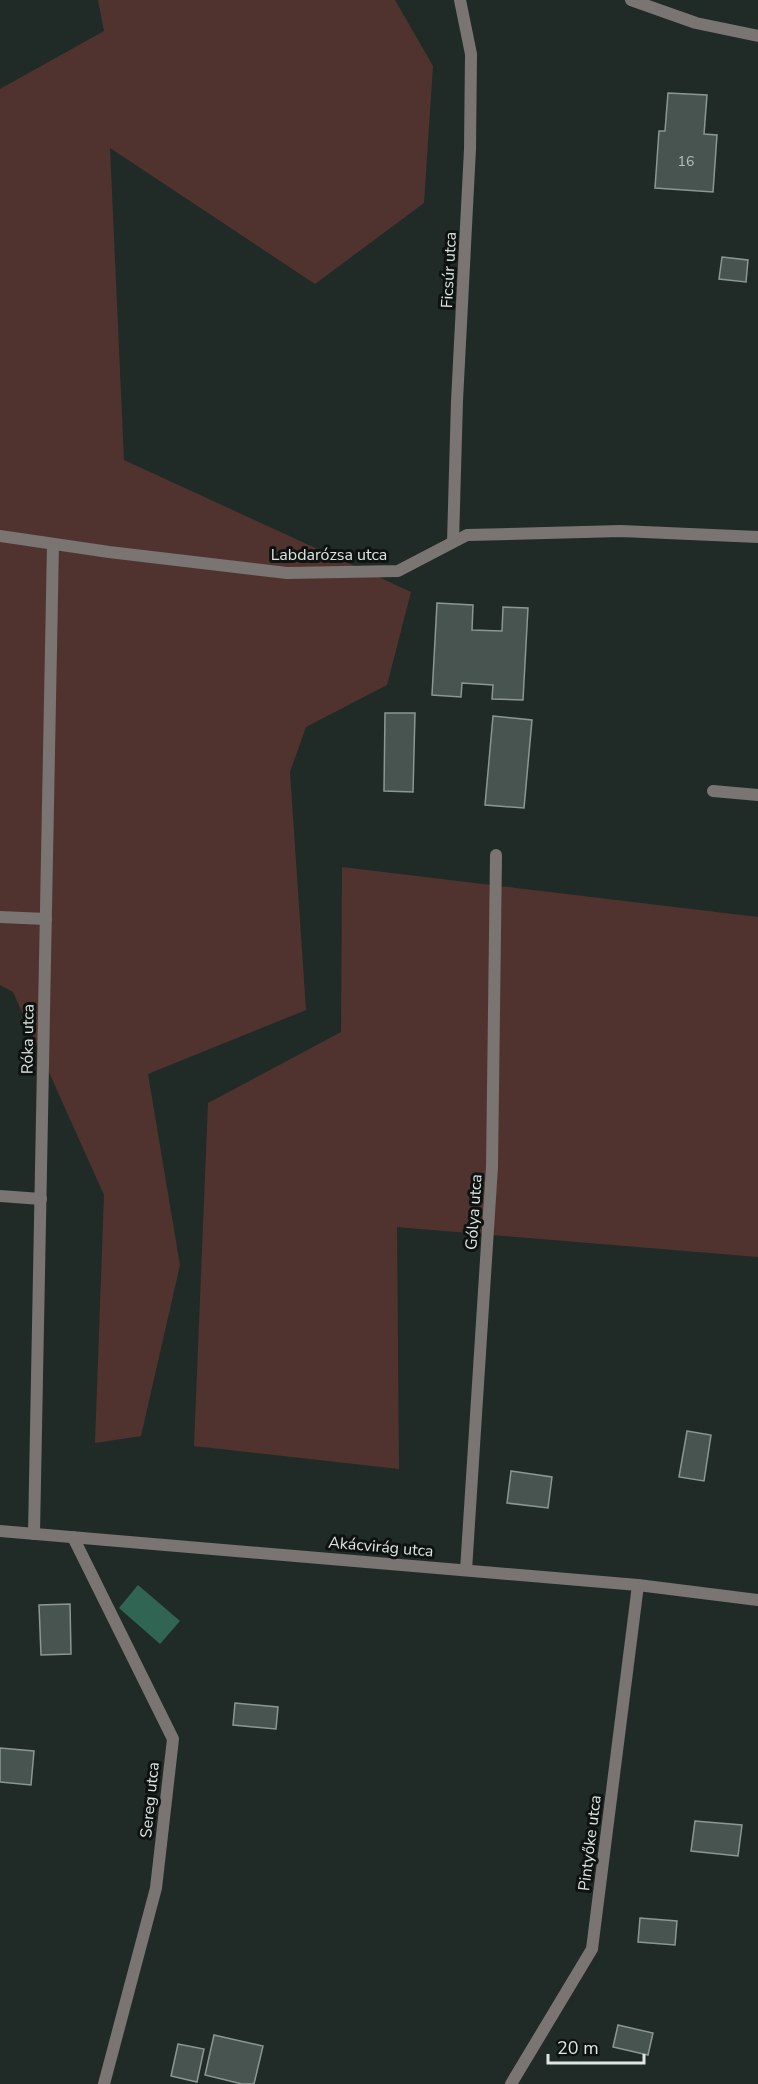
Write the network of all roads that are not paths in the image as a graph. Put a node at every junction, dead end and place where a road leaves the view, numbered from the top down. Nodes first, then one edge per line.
1 (460, 0) edge
2 (631, 0) edge
3 (758, 36) edge
4 (0, 536) edge
5 (758, 537) edge
6 (453, 542) junction
7 (53, 544) junction
8 (713, 791) dead end
9 (758, 795) edge
10 (496, 855) dead end
11 (0, 917) edge
12 (46, 918) junction
13 (0, 1196) edge
14 (41, 1199) junction
15 (0, 1531) edge
16 (34, 1534) junction
17 (73, 1537) junction
18 (466, 1570) junction
19 (638, 1585) junction
20 (758, 1600) edge
21 (104, 2084) edge
22 (511, 2084) edge

1 - 6 street, Ficsúr utca
2 - 3 street
4 - 7 street, Labdarózsa utca
5 - 6 street, Labdarózsa utca
6 - 7 street, Labdarózsa utca
7 - 12 street, Róka utca
8 - 9 street
10 - 18 street, Gólya utca
11 - 12 street
12 - 14 street, Róka utca
13 - 14 street
14 - 16 street, Róka utca
15 - 16 street, Akácvirág utca
16 - 17 street, Akácvirág utca
17 - 18 street, Akácvirág utca
17 - 21 street, Sereg utca
18 - 19 street, Akácvirág utca
19 - 20 street, Akácvirág utca
19 - 22 street, Pintyőke utca

